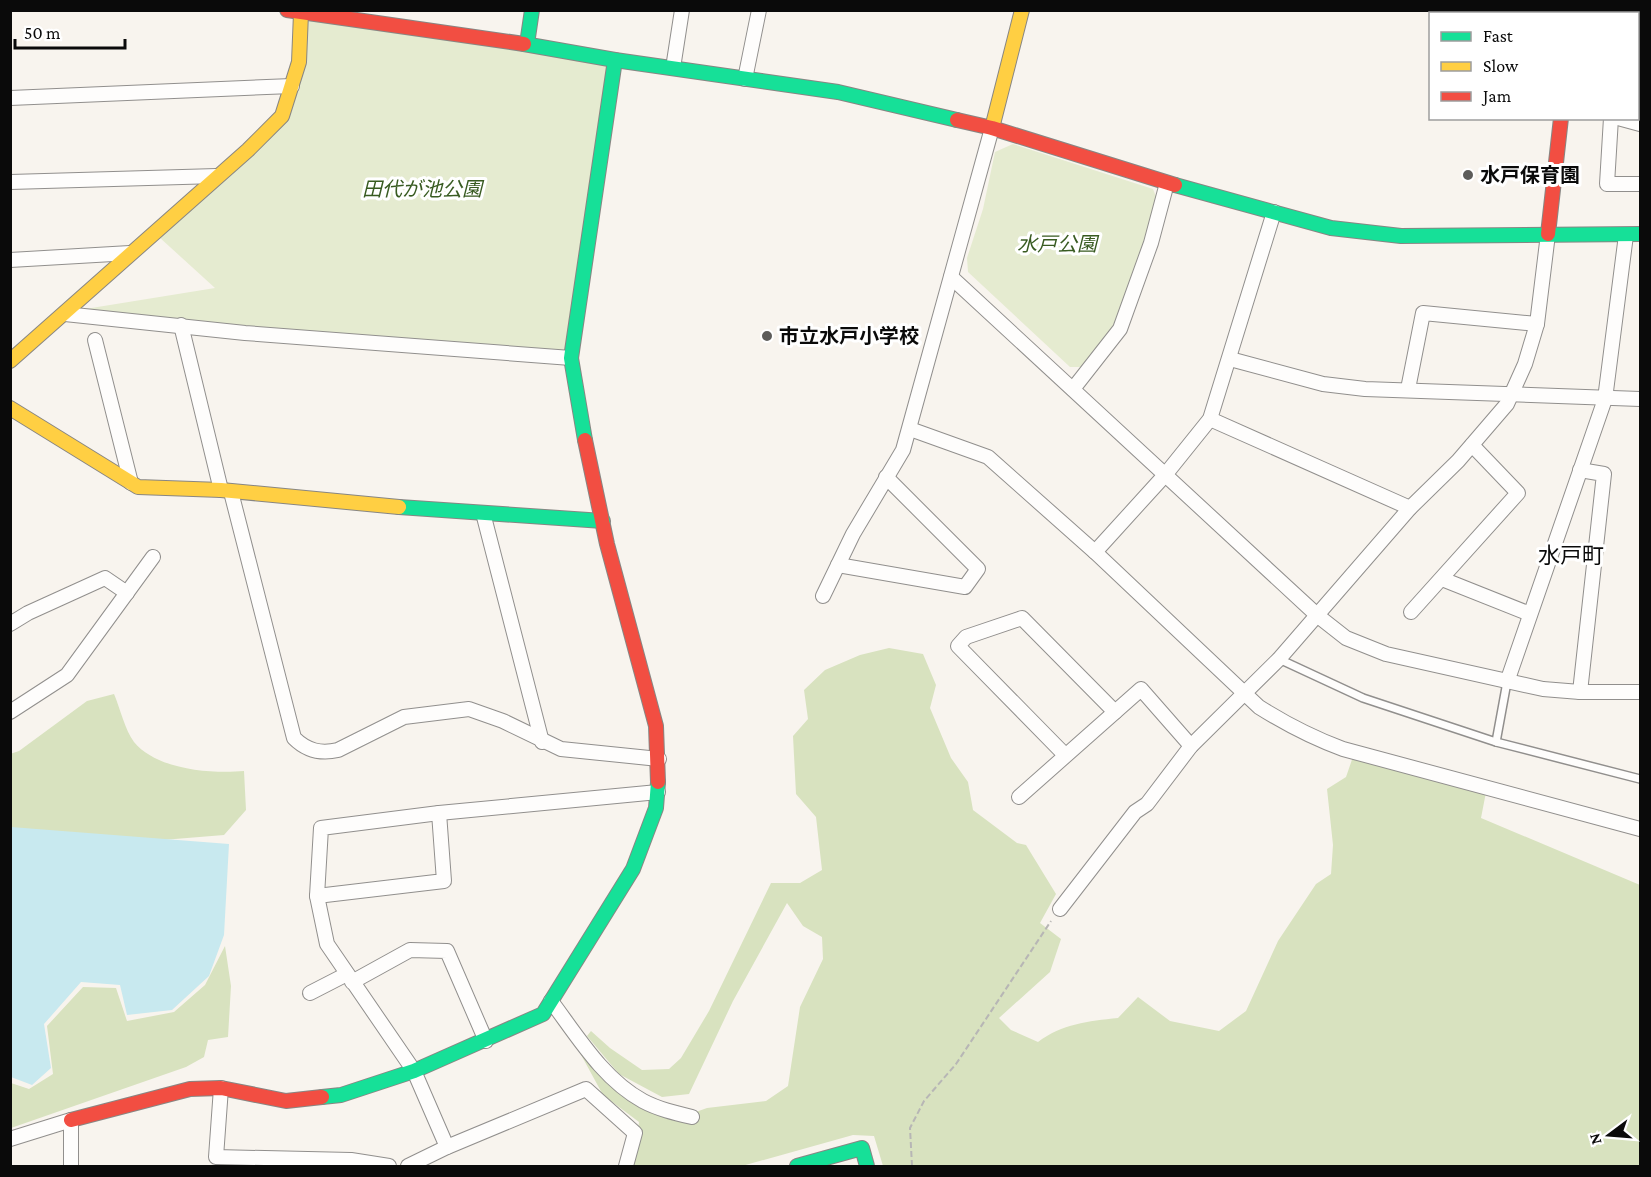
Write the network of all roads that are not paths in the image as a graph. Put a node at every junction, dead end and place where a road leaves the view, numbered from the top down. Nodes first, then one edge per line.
1 (287, 10) edge
2 (532, 10) edge
3 (682, 10) edge
4 (759, 10) edge
5 (1022, 10) edge
6 (301, 13) junction
7 (350, 14) edge
8 (527, 44) junction
9 (615, 60) junction
10 (673, 68) junction
11 (745, 79) junction
12 (292, 86) junction
13 (10, 98) edge
14 (1561, 120) edge
15 (1611, 120) edge
16 (1626, 120) edge
17 (1641, 124) edge
18 (992, 129) junction
19 (217, 176) junction
20 (10, 182) edge
21 (1167, 183) junction
22 (1641, 184) edge
23 (1274, 212) junction
24 (1548, 234) junction
25 (1633, 235) edge
26 (130, 253) junction
27 (10, 260) edge
28 (951, 277) junction
29 (65, 314) junction
30 (1537, 324) junction
31 (181, 325) junction
32 (95, 340) dead end
33 (572, 358) junction
34 (1230, 359) junction
35 (10, 361) edge
36 (1073, 389) junction
37 (1408, 389) junction
38 (1510, 394) junction
39 (1605, 399) junction
40 (1641, 399) edge
41 (10, 408) edge
42 (1210, 419) junction
43 (910, 429) junction
44 (1472, 446) junction
45 (1580, 470) junction
46 (1165, 475) junction
47 (886, 477) junction
48 (131, 483) junction
49 (226, 491) junction
50 (1410, 508) junction
51 (483, 513) junction
52 (603, 521) junction
53 (1095, 552) junction
54 (153, 557) dead end
55 (838, 565) junction
56 (1442, 579) junction
57 (127, 593) junction
58 (823, 596) dead end
59 (1411, 612) dead end
60 (1530, 614) junction
61 (1318, 616) junction
62 (10, 624) edge
63 (1279, 659) junction
64 (1508, 682) junction
65 (1244, 692) junction
66 (1580, 692) junction
67 (1641, 692) edge
68 (10, 712) edge
69 (1115, 712) junction
70 (542, 742) junction
71 (1496, 742) junction
72 (1191, 746) junction
73 (1065, 755) junction
74 (659, 759) junction
75 (1641, 779) edge
76 (658, 792) junction
77 (1019, 797) dead end
78 (439, 813) junction
79 (1641, 829) edge
80 (317, 896) junction
81 (1060, 909) road end
82 (350, 978) junction
83 (310, 993) dead end
84 (551, 1001) junction
85 (486, 1041) junction
86 (414, 1071) junction
87 (221, 1088) junction
88 (692, 1118) dead end
89 (71, 1120) junction
90 (10, 1139) edge
91 (447, 1147) junction
92 (71, 1167) edge
93 (389, 1167) edge
94 (408, 1167) edge
95 (627, 1167) edge
96 (798, 1167) edge
97 (867, 1167) edge

1 - 6 street
2 - 8 street
3 - 10 street
4 - 11 street
5 - 18 street
6 - 7 street
6 - 12 street
7 - 8 street
8 - 9 street
9 - 10 street
9 - 33 street
10 - 11 street
11 - 18 street
12 - 13 street
12 - 19 street
14 - 24 street
15 - 22 street
16 - 17 street
18 - 21 street
18 - 28 street
19 - 20 street
19 - 26 street
21 - 23 street
21 - 36 street
23 - 24 street
23 - 34 street
24 - 25 street
24 - 30 street
25 - 39 street
26 - 27 street
26 - 29 street
28 - 36 street
28 - 43 street
29 - 31 street
29 - 35 street
30 - 37 street
30 - 38 street
31 - 33 street
31 - 49 street
32 - 48 street
33 - 52 street
34 - 37 street
34 - 42 street
36 - 46 street
37 - 38 street
38 - 39 street
38 - 44 street
39 - 40 street
39 - 45 street
41 - 48 street
42 - 46 street
42 - 50 street
43 - 47 street
43 - 53 street
44 - 50 street
44 - 56 street
45 - 60 street
45 - 66 street
46 - 53 street
46 - 61 street
47 - 55 street
47 - 55 street
48 - 49 street
49 - 51 street
49 - 70 street
50 - 61 street
51 - 52 street
51 - 70 street
52 - 74 street
53 - 65 street
54 - 57 street
55 - 58 street
56 - 59 street
56 - 60 street
57 - 62 street
57 - 68 street
60 - 64 street
61 - 63 street
61 - 64 street
63 - 65 street
63 - 71 lane
64 - 66 street
64 - 71 lane
65 - 72 street
65 - 79 street
66 - 67 street
69 - 72 street
69 - 73 street
69 - 73 street
70 - 74 street
71 - 75 lane
72 - 81 street
73 - 77 street
74 - 76 street
76 - 78 street
76 - 84 street
78 - 80 street
78 - 80 street
80 - 82 street
82 - 83 street
82 - 85 street
82 - 86 street
84 - 85 street
84 - 88 street
85 - 86 street
86 - 87 street
86 - 91 street
87 - 89 street
87 - 93 street
89 - 90 street
89 - 92 street
91 - 94 street
91 - 95 street
96 - 97 street

